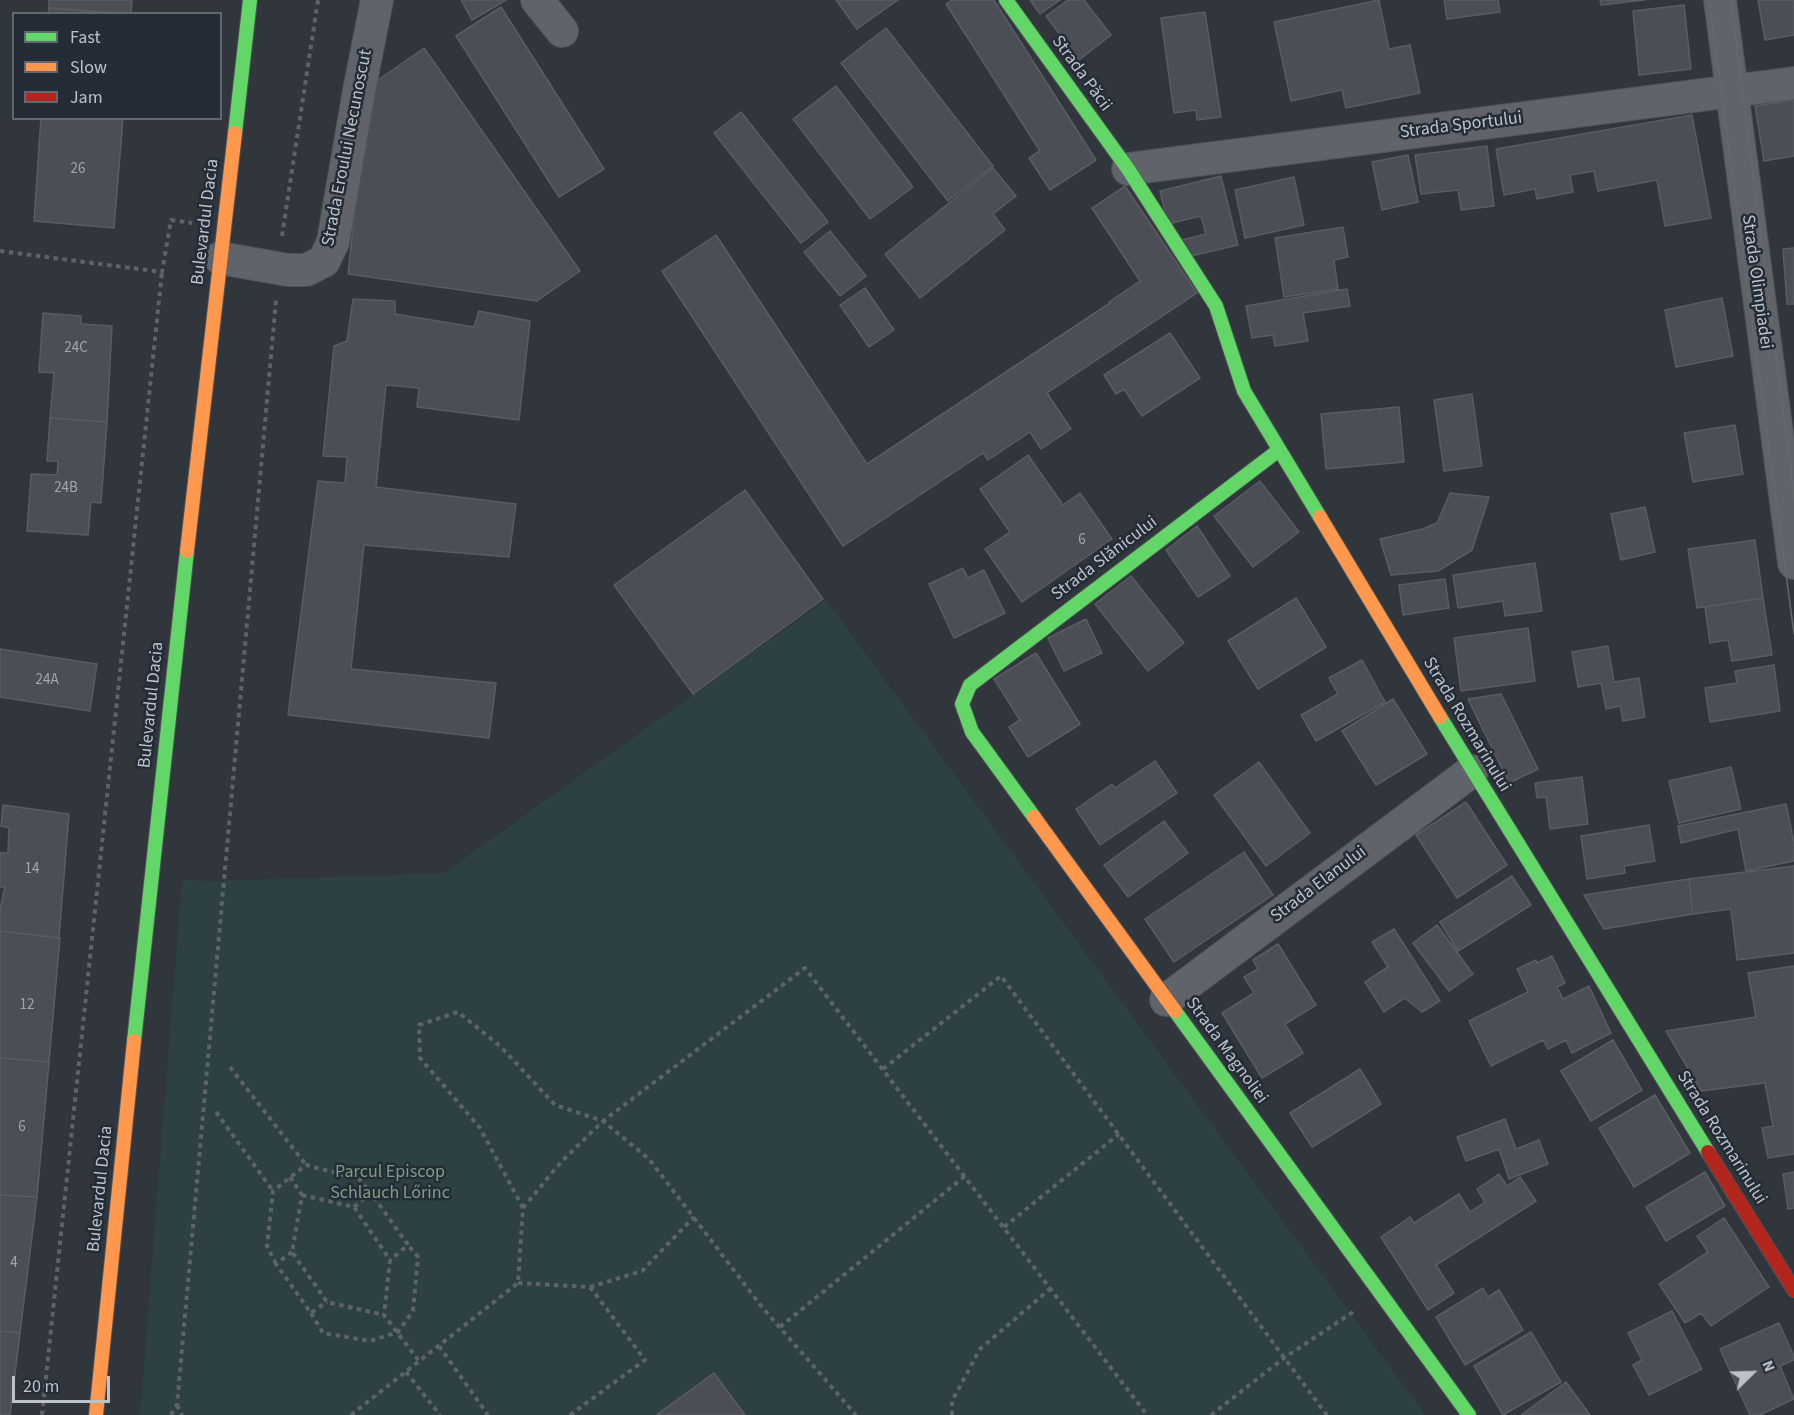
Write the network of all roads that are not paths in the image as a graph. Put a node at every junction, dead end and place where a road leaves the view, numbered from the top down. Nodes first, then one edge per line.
1 (250, 0) edge
2 (377, 0) edge
3 (537, 0) edge
4 (1006, 0) edge
5 (1720, 0) edge
6 (562, 31) dead end
7 (1794, 83) edge
8 (1731, 91) junction
9 (1128, 169) junction
10 (220, 258) junction
11 (1279, 450) junction
12 (1792, 529) edge
13 (1794, 563) edge
14 (962, 704) joint
15 (1472, 771) junction
16 (1166, 1000) junction
17 (1794, 1290) edge
18 (96, 1415) edge
19 (1469, 1415) edge

1 - 10 street, Bulevardul Dacia
2 - 10 street, Strada Eroului Necunoscut
3 - 6 street
4 - 9 street, Strada Păcii
5 - 8 street, Strada Olimpiadei
7 - 8 street, Strada Sportului
8 - 9 street, Strada Sportului
8 - 12 street, Strada Olimpiadei
9 - 11 street, Strada Rozmarinului
10 - 18 street, Bulevardul Dacia
11 - 14 street, Strada Slănicului
11 - 15 street, Strada Rozmarinului
12 - 13 street, Strada Olimpiadei
14 - 16 street, Strada Magnoliei
15 - 16 street, Strada Elanului
15 - 17 street, Strada Rozmarinului
16 - 19 street, Strada Magnoliei

